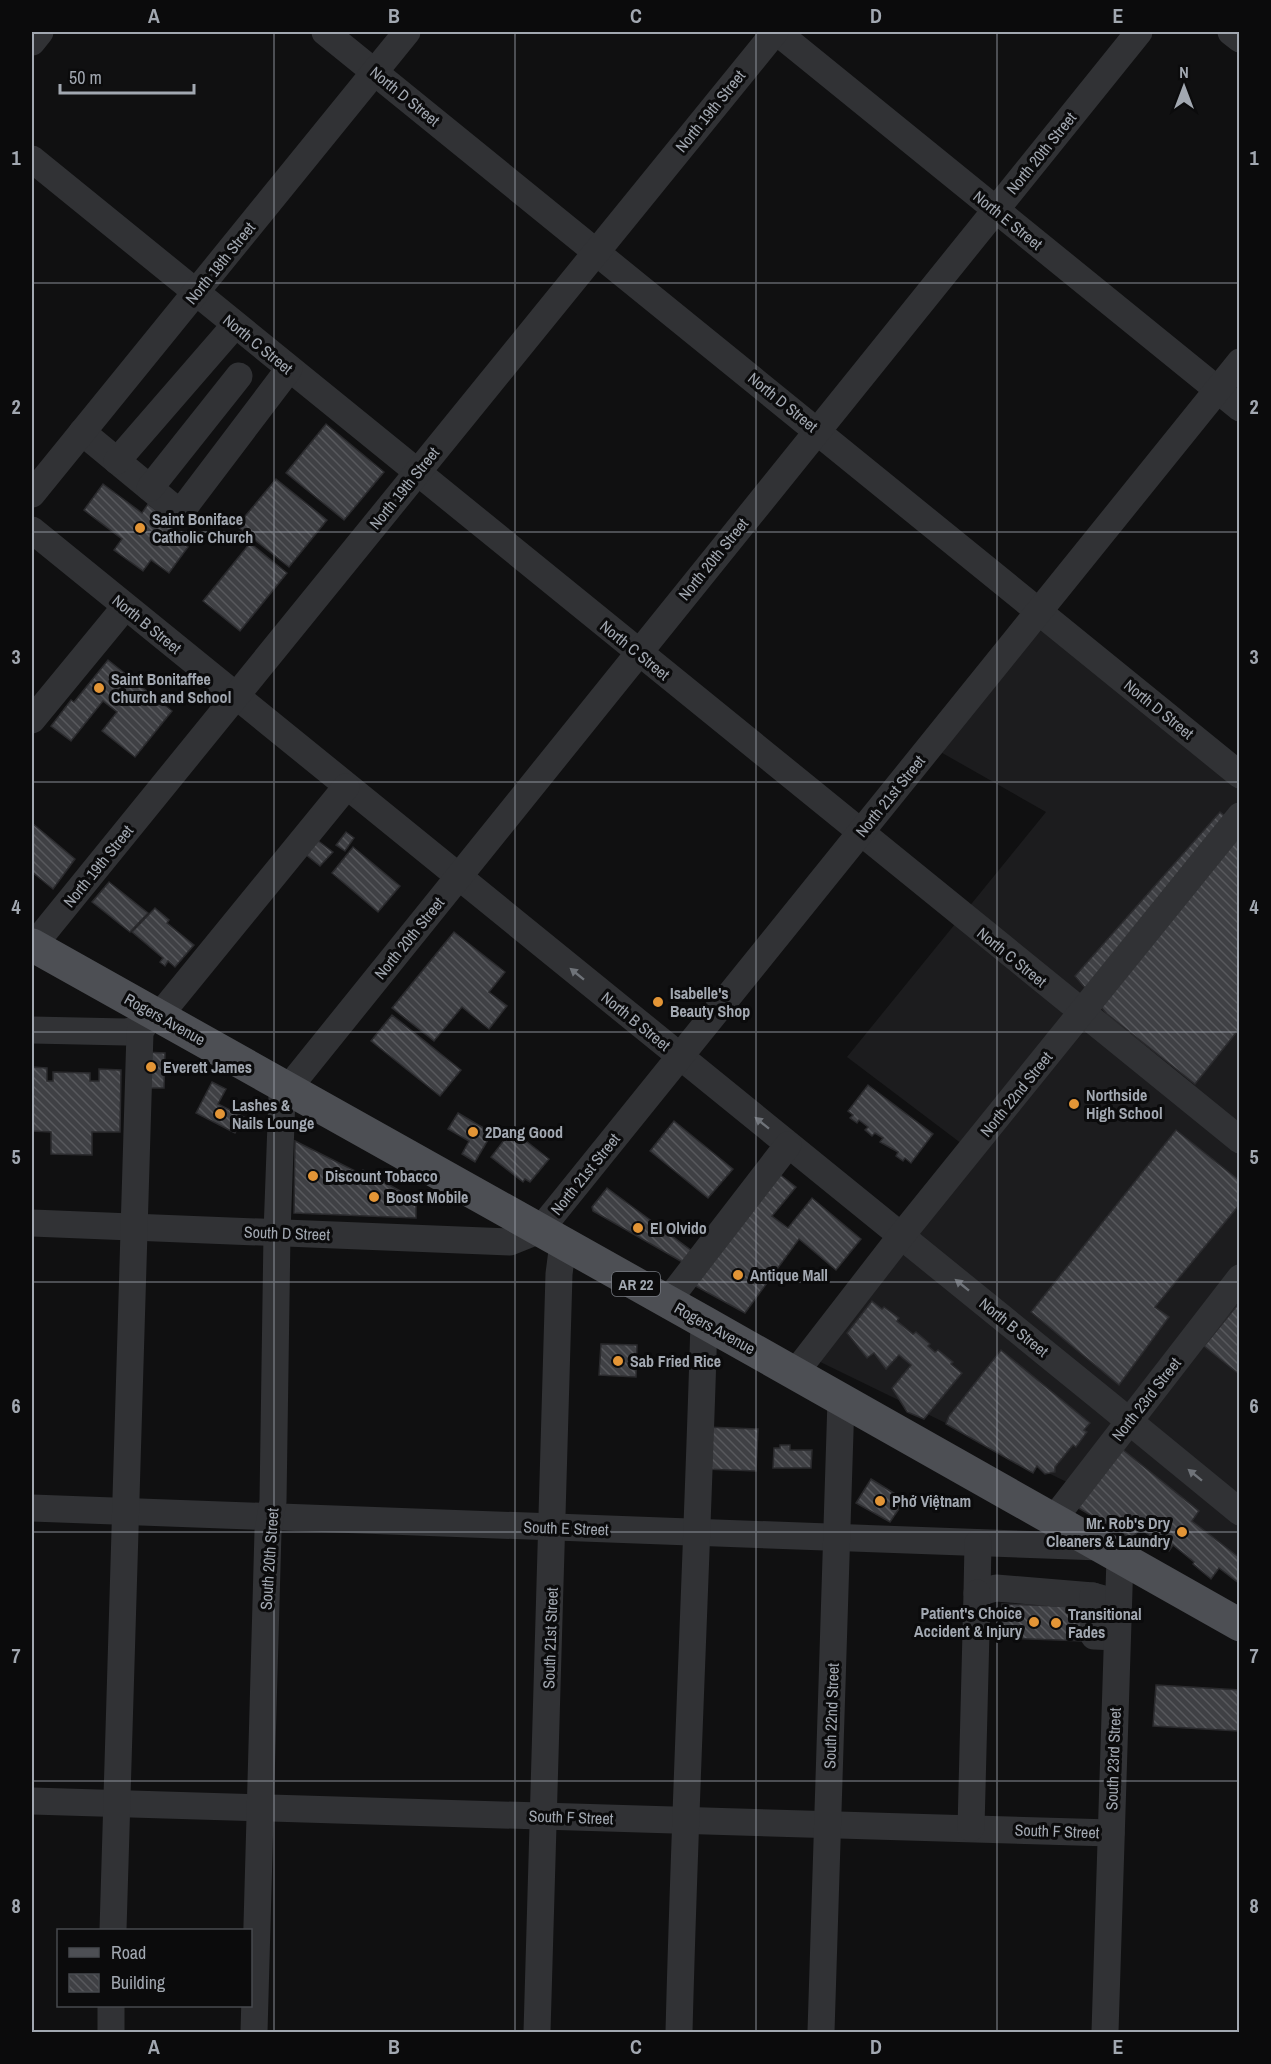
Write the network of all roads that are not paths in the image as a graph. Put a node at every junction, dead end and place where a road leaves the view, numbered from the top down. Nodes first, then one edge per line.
1 (40, 32) edge
2 (325, 32) edge
3 (407, 32) edge
4 (776, 32) edge
5 (1139, 32) edge
6 (1231, 32) edge
7 (1239, 39) edge
8 (32, 42) edge
9 (375, 72) junction
10 (32, 159) edge
11 (995, 209) junction
12 (597, 251) junction
13 (195, 293) junction
14 (235, 325) junction
15 (211, 353) junction
16 (1239, 362) edge
17 (289, 369) junction
18 (239, 376) junction
19 (1217, 390) junction
20 (267, 399) junction
21 (1239, 408) edge
22 (817, 430) junction
23 (82, 432) junction
24 (117, 461) junction
25 (417, 473) junction
26 (150, 488) junction
27 (32, 494) edge
28 (32, 530) edge
29 (125, 607) junction
30 (1039, 611) junction
31 (638, 652) junction
32 (236, 697) junction
33 (32, 720) edge
34 (1239, 775) edge
35 (346, 787) junction
36 (1239, 816) edge
37 (859, 833) junction
38 (457, 877) junction
39 (32, 945) edge
40 (1082, 1013) junction
41 (150, 1019) junction
42 (32, 1030) edge
43 (679, 1056) junction
44 (288, 1088) junction
45 (1239, 1140) edge
46 (789, 1145) junction
47 (32, 1223) edge
48 (135, 1227) junction
49 (277, 1233) junction
50 (901, 1236) junction
51 (552, 1237) junction
52 (1239, 1278) edge
53 (668, 1302) junction
54 (704, 1322) junction
55 (795, 1373) junction
56 (842, 1400) junction
57 (1129, 1421) junction
58 (32, 1508) edge
59 (126, 1511) junction
60 (1239, 1512) edge
61 (271, 1516) junction
62 (1053, 1520) junction
63 (553, 1527) junction
64 (698, 1532) junction
65 (837, 1538) junction
66 (978, 1543) junction
67 (1110, 1552) junction
68 (976, 1593) junction
69 (1106, 1600) junction
70 (1239, 1625) edge
71 (32, 1801) edge
72 (116, 1803) junction
73 (261, 1807) junction
74 (544, 1816) junction
75 (685, 1820) junction
76 (827, 1824) junction
77 (970, 1828) junction
78 (1111, 1833) junction
79 (113, 1929) edge
80 (111, 2007) edge
81 (111, 2032) edge
82 (254, 2032) edge
83 (537, 2032) edge
84 (679, 2032) edge
85 (821, 2032) edge
86 (1105, 2032) edge

1 - 8 street
2 - 9 street, North D Street
3 - 9 street, North 18th Street
4 - 11 street, North E Street
4 - 12 street, North 19th Street
5 - 11 street, North 20th Street
6 - 7 street
9 - 12 street, North D Street
9 - 13 street, North 18th Street
10 - 13 street, North C Street
11 - 19 street, North E Street
11 - 22 street, North 20th Street
12 - 22 street, North D Street
12 - 25 street, North 19th Street
13 - 14 street, North C Street
13 - 23 street, North 18th Street
14 - 15 street
14 - 17 street, North C Street
15 - 18 street
15 - 24 street
16 - 19 street, North 21st Street
17 - 20 street
17 - 25 street, North C Street
18 - 20 street
18 - 26 street
19 - 21 street, North E Street
19 - 30 street, North 21st Street
20 - 26 street
22 - 30 street, North D Street
22 - 31 street, North 20th Street
23 - 24 street
23 - 27 street, North 18th Street
24 - 26 street
25 - 31 street, North C Street
25 - 32 street, North 19th Street
28 - 29 street, North B Street
29 - 32 street, North B Street
29 - 33 street
30 - 34 street, North D Street
30 - 37 street, North 21st Street
31 - 37 street, North C Street
31 - 38 street, North 20th Street
32 - 35 street, North B Street
32 - 39 street, North 19th Street
35 - 38 street, North B Street
35 - 41 street
36 - 40 street, North 22nd Street
37 - 40 street, North C Street
37 - 43 street, North 21st Street
43 -> 38 street, North B Street
38 - 44 street, North 20th Street
39 - 41 main road, Rogers Avenue / AR 22
40 - 45 street, North C Street
40 - 50 street, North 22nd Street
41 - 42 street
41 - 44 main road, Rogers Avenue / AR 22
41 - 48 street
46 -> 43 street, North B Street
43 - 51 street, North 21st Street
44 - 49 street, South 20th Street
44 - 51 main road, Rogers Avenue / AR 22
46 - 50 street, North B Street
46 - 53 street
47 - 48 street, South D Street
48 - 49 street, South D Street
48 - 59 street
49 - 51 street, South D Street
49 - 61 street, South 20th Street
50 - 55 street, North 22nd Street
57 -> 50 street, North B Street
51 - 53 main road, Rogers Avenue / AR 22
51 - 63 street, South 21st Street
52 - 57 street, North 23rd Street
53 - 54 main road, Rogers Avenue / AR 22
54 - 55 main road, Rogers Avenue / AR 22
54 - 64 street
55 - 56 main road, Rogers Avenue / AR 22
56 - 62 main road, Rogers Avenue / AR 22
56 - 65 street, South 22nd Street
60 -> 57 street, North B Street
57 - 62 street, North 23rd Street
58 - 59 street, South E Street
59 - 61 street, South E Street
59 - 72 street
61 - 63 street, South E Street
61 - 73 street, South 20th Street
62 - 67 main road, Rogers Avenue / AR 22
63 - 64 street, South E Street
63 - 74 street, South 21st Street
64 - 65 street, South E Street
64 - 75 street
65 - 66 street, South E Street
65 - 76 street, South 22nd Street
66 - 67 street, South E Street
66 - 68 street
67 - 69 street, South 23rd Street
67 - 70 main road, Rogers Avenue / AR 22
68 - 69 street
68 - 77 street
69 - 78 street, South 23rd Street
71 - 72 street, South F Street
72 - 73 street, South F Street
72 - 79 street
73 - 74 street, South F Street
73 - 82 street, South 20th Street
74 - 75 street, South F Street
74 - 83 street, South 21st Street
75 - 76 street, South F Street
75 - 84 street
76 - 77 street, South F Street
76 - 85 street, South 22nd Street
77 - 78 street, South F Street
78 - 86 street, South 23rd Street
80 - 81 street

